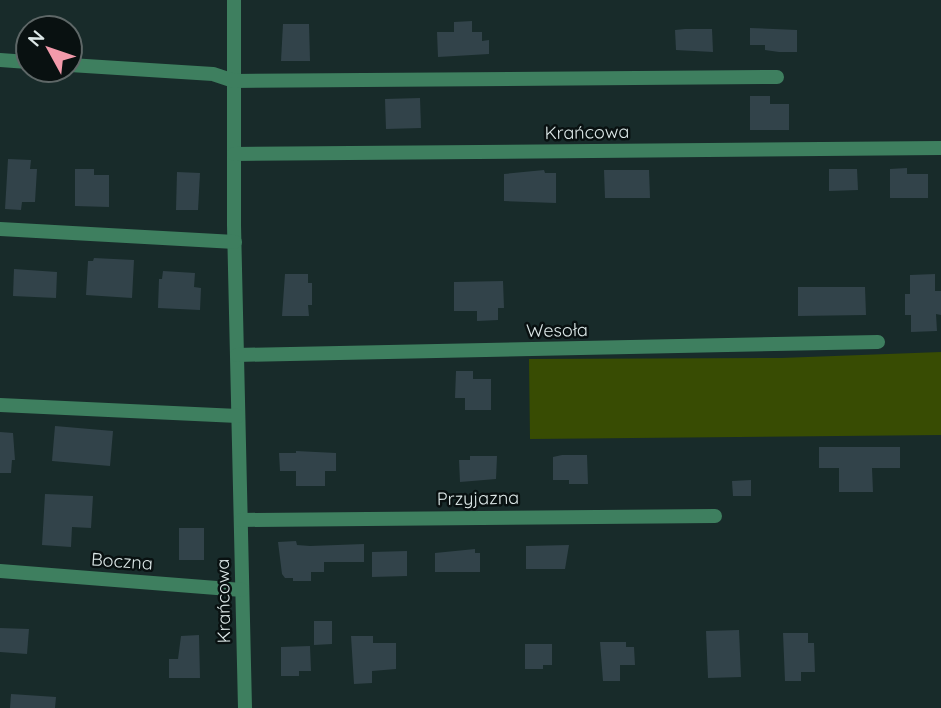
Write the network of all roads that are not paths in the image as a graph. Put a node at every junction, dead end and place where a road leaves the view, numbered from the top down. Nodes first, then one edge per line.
1 (234, 0) edge
2 (84, 66) edge
3 (778, 77) dead end
4 (234, 80) junction
5 (941, 148) edge
6 (234, 154) junction
7 (0, 229) edge
8 (235, 242) junction
9 (878, 342) dead end
10 (237, 355) junction
11 (0, 405) edge
12 (238, 416) junction
13 (715, 516) dead end
14 (241, 520) junction
15 (0, 572) edge
16 (242, 590) junction
17 (245, 708) edge

1 - 4 street, Krańcowa
2 - 4 street
3 - 4 street
4 - 6 street, Krańcowa
5 - 6 street, Krańcowa
6 - 8 street, Krańcowa
7 - 8 street
8 - 10 street, Krańcowa
9 - 10 street, Wesoła
10 - 12 street, Krańcowa
11 - 12 street
12 - 14 street, Krańcowa
13 - 14 street, Przyjazna
14 - 16 street, Krańcowa
15 - 16 street, Boczna
16 - 17 street, Krańcowa

